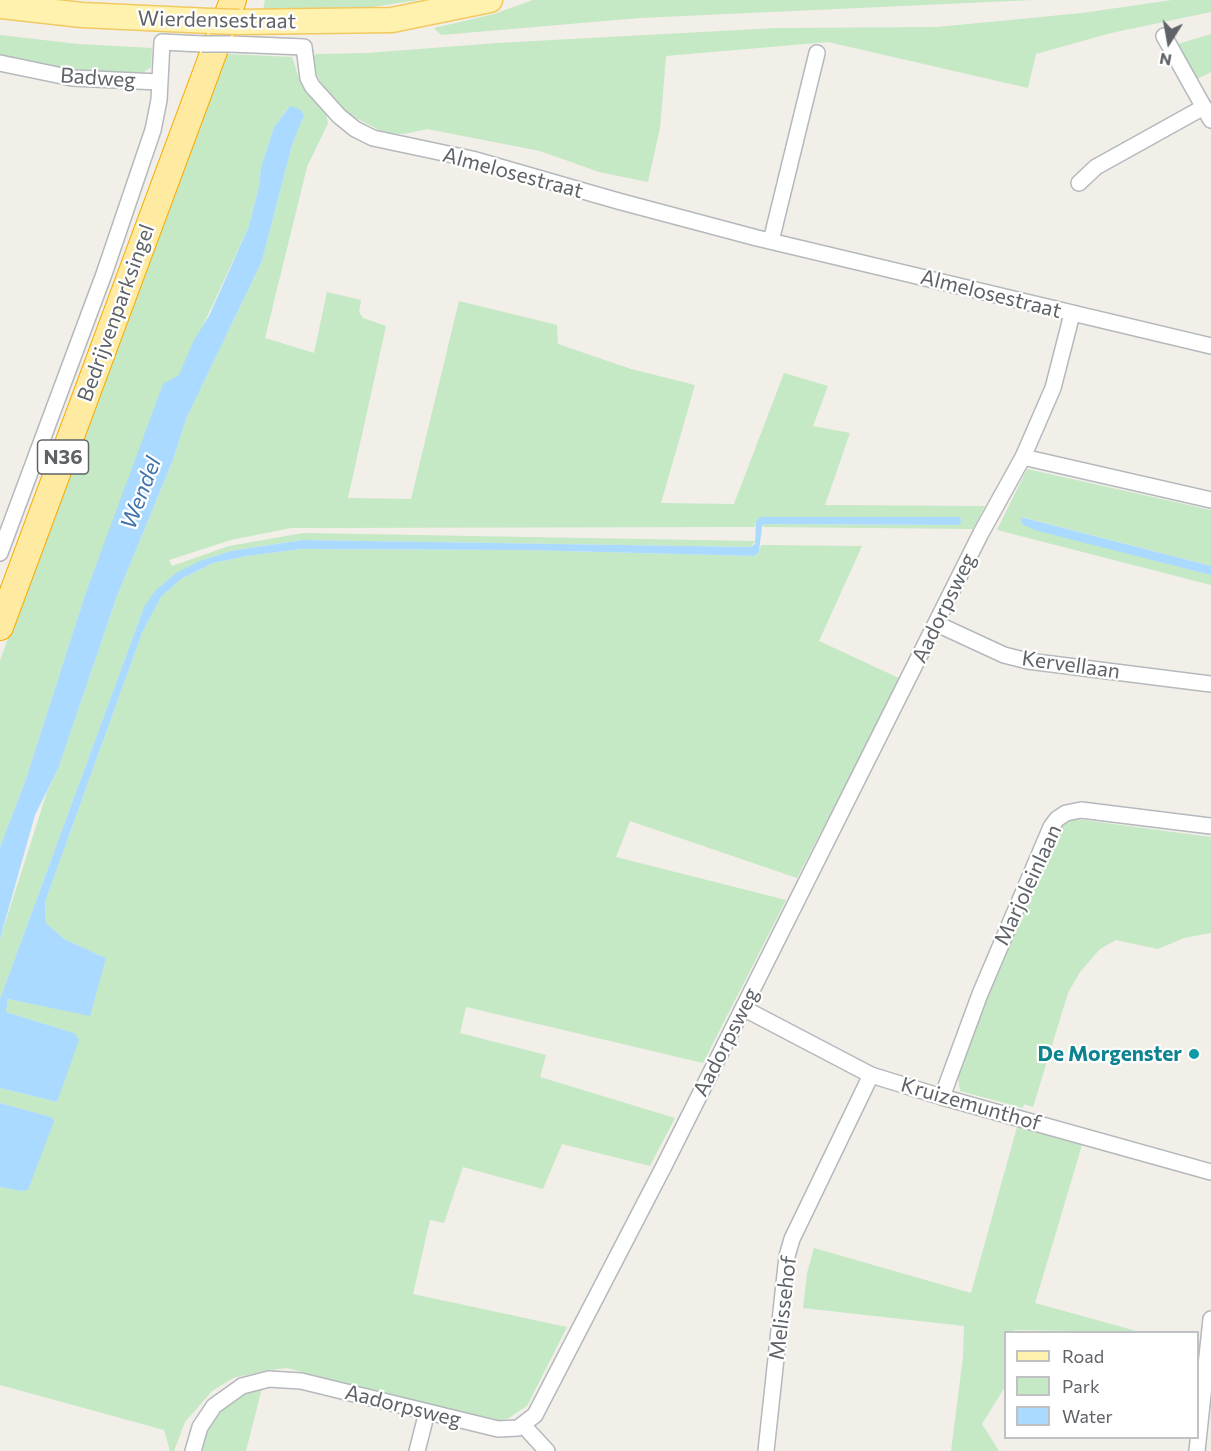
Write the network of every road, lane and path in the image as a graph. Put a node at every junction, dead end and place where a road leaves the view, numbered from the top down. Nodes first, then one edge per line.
1 (447, 0) edge
2 (490, 0) edge
3 (0, 6) edge
4 (362, 20) junction
5 (234, 22) edge
6 (1164, 36) dead end
7 (304, 47) joint
8 (817, 52) dead end
9 (0, 63) edge
10 (159, 82) junction
11 (1208, 113) edge
12 (1079, 183) dead end
13 (771, 241) junction
14 (1072, 314) junction
15 (1211, 346) edge
16 (1023, 457) junction
17 (1211, 500) edge
18 (0, 553) edge
19 (937, 624) junction
20 (0, 627) edge
21 (1211, 684) edge
22 (1211, 826) edge
23 (743, 1008) junction
24 (872, 1075) junction
25 (942, 1097) junction
26 (1211, 1172) edge
27 (1211, 1319) edge
28 (427, 1413) junction
29 (523, 1425) junction
30 (1199, 1432) edge
31 (193, 1451) edge
32 (417, 1451) edge
33 (548, 1451) edge
34 (766, 1451) edge

1 - 4 main road, Wierdensestraat
2 - 4 main road, Wierdensestraat
3 - 5 main road, Wierdensestraat, bridge
4 - 5 main road, Wierdensestraat
5 - 7 street, Badweg
5 - 10 street, Badweg, bridge
5 - 20 highway, Bedrijvenparksingel / N36
6 - 11 street
7 - 13 street, Almelosestraat
8 - 13 street
9 - 10 street, Badweg
10 - 18 street
11 - 12 street
13 - 14 street, Almelosestraat
14 - 15 street, Almelosestraat
14 - 16 street, Aadorpsweg
16 - 17 street
16 - 19 street, Aadorpsweg
19 - 21 street, Kervellaan
19 - 23 street, Aadorpsweg
22 - 25 street, Marjoleinlaan
23 - 24 street, Kruizemunthof
23 - 29 street, Aadorpsweg
24 - 25 street, Kruizemunthof
24 - 34 street, Melissehof
25 - 26 street, Kruizemunthof
27 - 30 street
28 - 29 street, Aadorpsweg
28 - 31 street, Aadorpsweg
28 - 32 street
29 - 33 street

